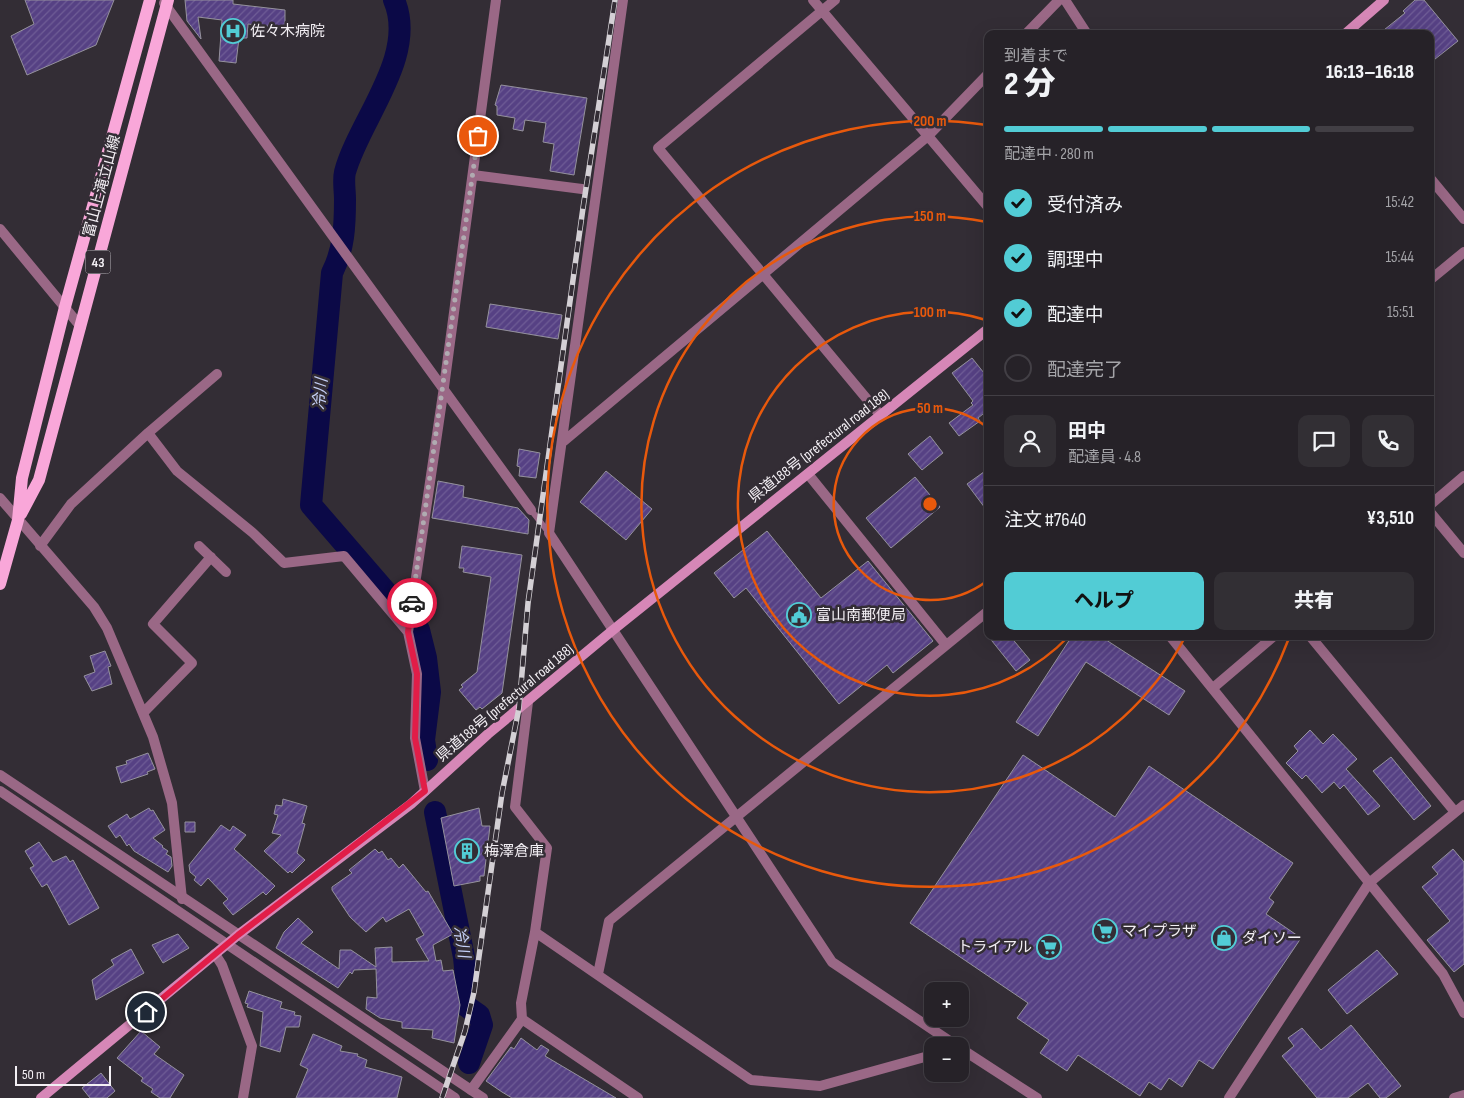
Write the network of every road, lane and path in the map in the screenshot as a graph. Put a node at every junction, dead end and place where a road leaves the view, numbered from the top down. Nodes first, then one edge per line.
1 (150, 0) edge
2 (496, 0) edge
3 (623, 0) edge
4 (813, 0) edge
5 (835, 0) edge
6 (1059, 0) edge
7 (1065, 0) edge
8 (1384, 0) edge
9 (165, 2) edge
10 (822, 10) junction
11 (1030, 30) edge
12 (1084, 30) edge
13 (1350, 30) edge
14 (984, 78) edge
15 (928, 136) junction
16 (473, 175) junction
17 (1434, 183) edge
18 (582, 189) dead end
19 (984, 202) edge
20 (1464, 219) edge
21 (0, 229) edge
22 (1464, 252) edge
23 (764, 273) junction
24 (1434, 277) edge
25 (65, 308) junction
26 (82, 327) junction
27 (984, 334) edge
28 (217, 374) dead end
29 (444, 387) junction
30 (881, 416) junction
31 (148, 433) junction
32 (564, 441) junction
33 (808, 474) junction
34 (1464, 476) edge
35 (0, 498) edge
36 (1434, 502) edge
37 (531, 510) joint
38 (1434, 517) edge
39 (18, 520) junction
40 (550, 534) junction
41 (40, 546) junction
42 (199, 546) dead end
43 (1464, 553) edge
44 (211, 558) junction
45 (226, 572) dead end
46 (0, 584) edge
47 (984, 614) edge
48 (614, 630) junction
49 (408, 632) junction
50 (1173, 640) edge
51 (1269, 640) edge
52 (1313, 640) edge
53 (946, 645) junction
54 (1212, 688) junction
55 (528, 702) junction
56 (143, 713) junction
57 (0, 775) edge
58 (0, 791) edge
59 (425, 791) junction
60 (1464, 805) edge
61 (1455, 812) junction
62 (735, 817) junction
63 (1369, 884) junction
64 (182, 898) junction
65 (535, 932) junction
66 (238, 935) junction
67 (227, 944) junction
68 (214, 954) junction
69 (598, 974) junction
70 (1464, 1013) edge
71 (522, 1019) junction
72 (943, 1037) edge
73 (969, 1054) edge
74 (924, 1057) edge
75 (471, 1090) junction
76 (1464, 1096) edge
77 (41, 1098) edge
78 (243, 1098) edge
79 (455, 1098) edge
80 (483, 1098) edge
81 (638, 1098) edge
82 (1037, 1098) edge
83 (1229, 1098) edge
84 (1454, 1098) edge

1 - 25 main road, 富山上滝立山線 / 43
2 - 16 street
3 - 32 street
4 - 10 street
5 - 10 street
6 - 11 street
7 - 12 street
8 - 13 main road
9 - 26 main road, 富山上滝立山線 / 43
9 - 29 street
10 - 15 street
10 - 23 street
14 - 15 street
15 - 19 street
15 - 23 street
16 - 18 street
16 - 29 street
17 - 20 street
21 - 25 street
22 - 24 street
23 - 30 street
23 - 32 street
25 - 26 street
25 - 39 main road, 富山上滝立山線 / 43
26 - 39 main road, 富山上滝立山線 / 43
27 - 30 main road, 県道188号 (prefectural road 188)
28 - 31 street
29 - 37 street
29 - 49 street
30 - 33 main road, 県道188号 (prefectural road 188)
31 - 41 street
31 - 49 street
32 - 40 street
33 - 48 main road, 県道188号 (prefectural road 188)
33 - 53 street
34 - 36 street
35 - 39 street
37 - 40 lane
38 - 43 street
39 - 41 street
39 - 46 main road, 富山上滝立山線 / 43
40 - 48 street
41 - 56 street
42 - 44 street
44 - 45 street
44 - 56 street
47 - 53 street
48 - 55 main road, 県道188号 (prefectural road 188)
48 - 62 street
49 - 59 street
50 - 54 street
51 - 54 street
52 - 61 street
53 - 62 street
54 - 63 street
55 - 59 main road, 県道188号 (prefectural road 188)
55 - 65 street
56 - 64 street
57 - 64 street
58 - 67 street
59 - 66 main road, 県道188号 (prefectural road 188)
60 - 61 street
61 - 63 street
62 - 69 street
62 - 72 street
63 - 70 street
63 - 83 street
64 - 66 street
65 - 69 street
65 - 71 street
66 - 67 main road, 県道188号 (prefectural road 188)
66 - 75 street
67 - 68 main road, 県道188号 (prefectural road 188)
67 - 79 street
68 - 77 main road, 県道188号 (prefectural road 188)
68 - 78 street
69 - 74 street
71 - 75 street
71 - 81 street
73 - 82 street
75 - 80 street
76 - 84 street

